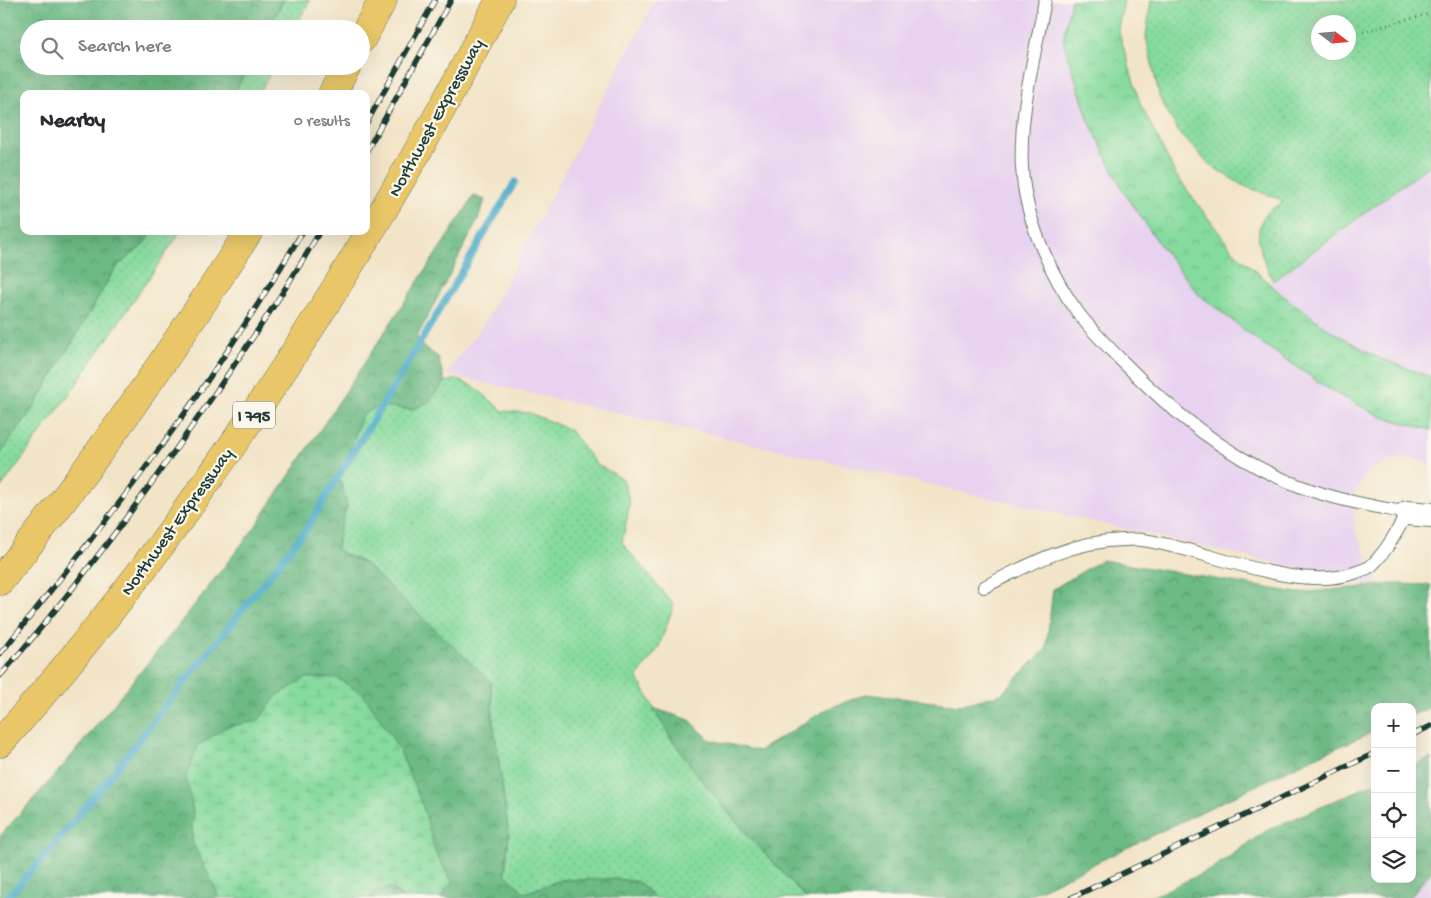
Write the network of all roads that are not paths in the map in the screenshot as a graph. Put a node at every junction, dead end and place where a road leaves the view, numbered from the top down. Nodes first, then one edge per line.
1 (383, 0) edge
2 (500, 0) edge
3 (1045, 0) edge
4 (370, 24) edge
5 (342, 75) edge
6 (334, 90) edge
7 (370, 232) edge
8 (246, 235) edge
9 (368, 235) edge
10 (1407, 513) junction
11 (1431, 515) edge
12 (0, 581) edge
13 (984, 587) dead end
14 (0, 743) edge

1 - 4 highway
2 - 7 highway, Northwest Expressway / I 795
3 - 10 lane
5 - 6 highway
8 - 12 highway
9 - 14 highway, Northwest Expressway / I 795
10 - 11 street
10 - 13 lane

